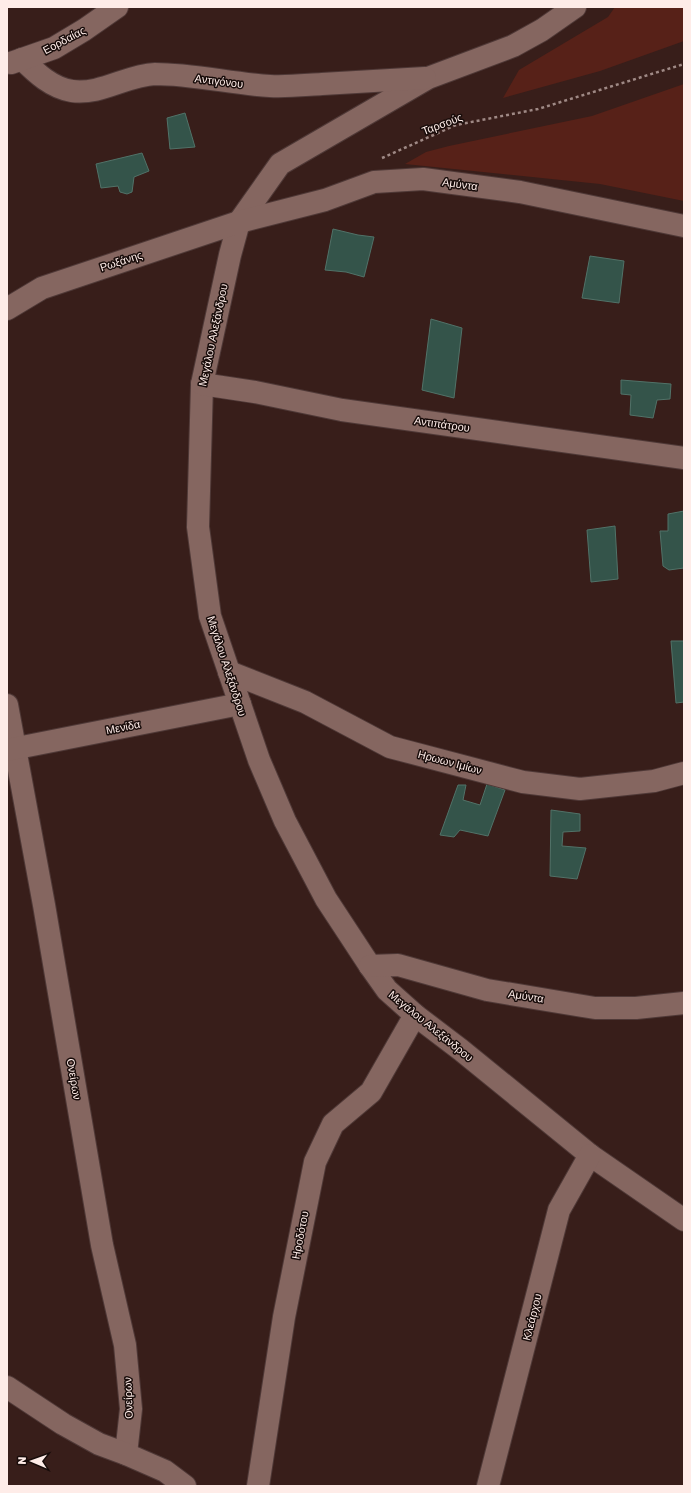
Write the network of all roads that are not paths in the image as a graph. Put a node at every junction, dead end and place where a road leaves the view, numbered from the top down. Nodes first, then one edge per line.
1 (117, 7) edge
2 (575, 7) edge
3 (14, 62) edge
4 (428, 78) junction
5 (239, 222) junction
6 (684, 226) edge
7 (7, 308) edge
8 (202, 384) junction
9 (684, 458) edge
10 (230, 672) junction
11 (240, 704) junction
12 (7, 705) edge
13 (11, 749) edge
14 (684, 773) edge
15 (370, 966) junction
16 (684, 1003) edge
17 (415, 1015) junction
18 (590, 1155) junction
19 (684, 1220) edge
20 (7, 1387) edge
21 (126, 1454) junction
22 (185, 1486) edge
23 (258, 1486) edge
24 (488, 1486) edge

1 - 3 street, Εορδαίας
2 - 4 street, Μεγάλου Αλεξάνδρου
3 - 4 street, Αντιγόνου
4 - 5 street, Μεγάλου Αλεξάνδρου
5 - 6 street, Αμύντα
5 - 7 street, Ρωξάνης
5 - 8 street, Μεγάλου Αλεξάνδρου
8 - 9 street, Αντιπάτρου
8 - 10 street, Μεγάλου Αλεξάνδρου
10 - 11 street, Μεγάλου Αλεξάνδρου
10 - 14 street, Ηρωων Ιμίων
11 - 13 street, Μενίδα
11 - 15 street, Μεγάλου Αλεξάνδρου
12 - 13 street, Ονείρων
13 - 21 street, Ονείρων
15 - 16 street, Αμύντα
15 - 17 street, Μεγάλου Αλεξάνδρου
17 - 18 street, Μεγάλου Αλεξάνδρου
17 - 23 street, Ηροδότου
18 - 19 street, Μεγάλου Αλεξάνδρου
18 - 24 street, Κλεάρχου
20 - 21 street
21 - 22 street

